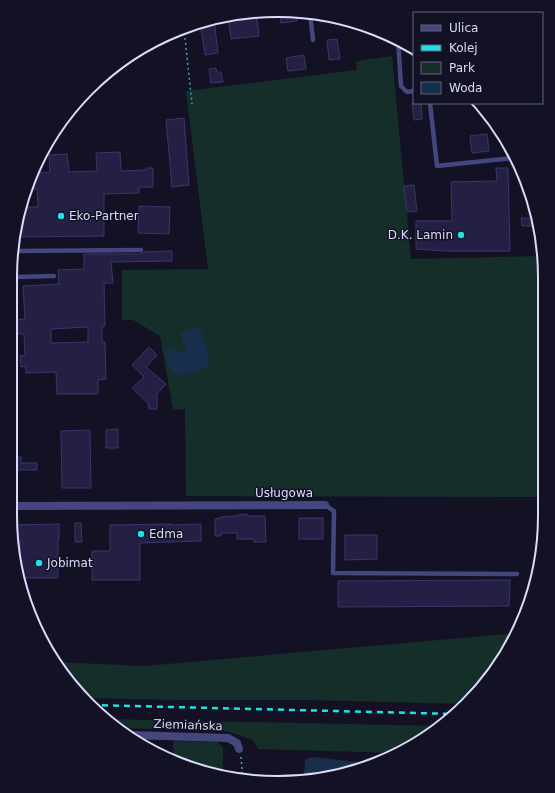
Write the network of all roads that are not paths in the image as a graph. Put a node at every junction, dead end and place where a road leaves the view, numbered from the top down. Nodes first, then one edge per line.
1 (311, 19) edge
2 (313, 40) dead end
3 (399, 47) edge
4 (413, 91) edge
5 (430, 104) edge
6 (509, 158) edge
7 (141, 250) dead end
8 (19, 251) edge
9 (54, 276) dead end
10 (17, 277) edge
11 (325, 505) joint
12 (17, 506) edge
13 (517, 574) dead end
14 (138, 735) edge
15 (239, 749) road end

1 - 2 lane
3 - 4 lane
5 - 6 lane
7 - 8 lane
9 - 10 lane
11 - 12 street, Usługowa
11 - 13 lane, Usługowa
14 - 15 street, Ziemiańska

